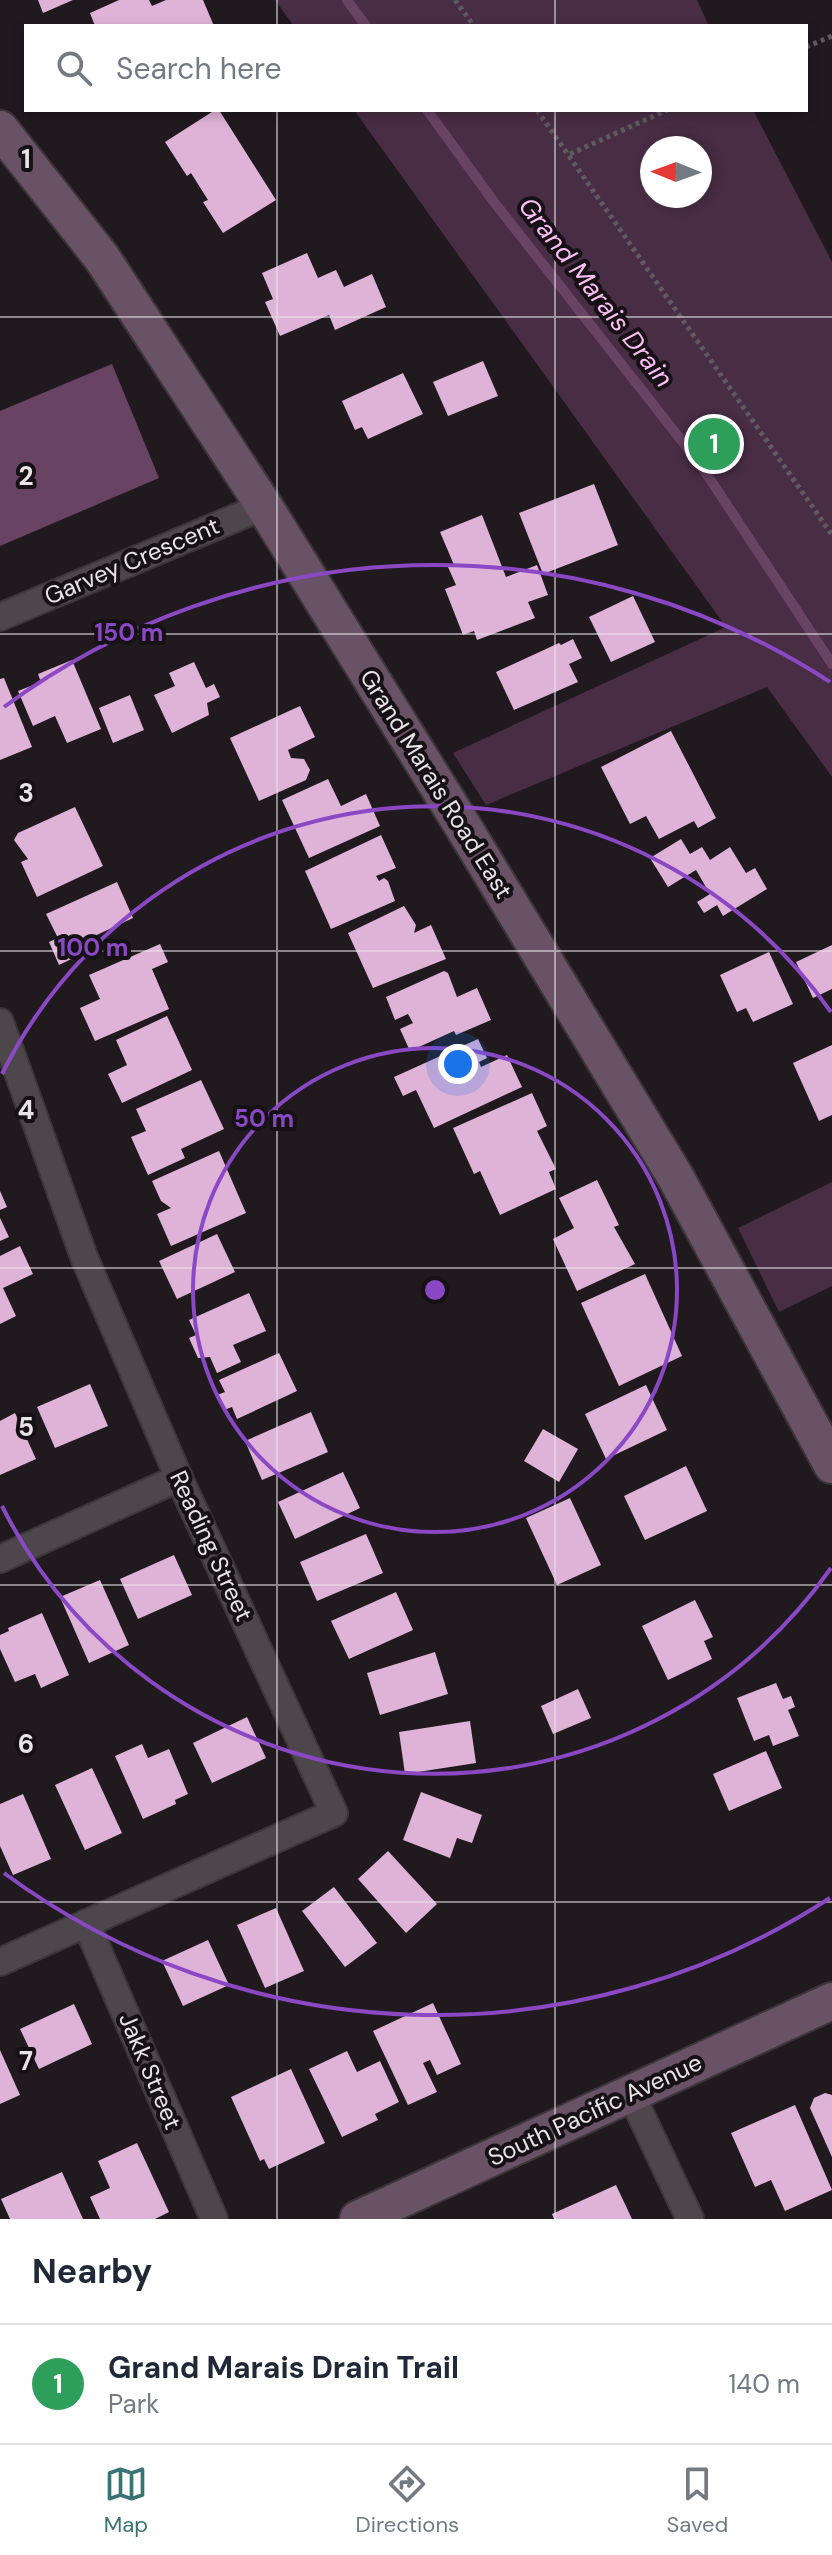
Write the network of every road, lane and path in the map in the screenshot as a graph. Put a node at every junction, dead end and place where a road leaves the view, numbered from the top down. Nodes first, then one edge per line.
1 (455, 0) edge
2 (473, 24) edge
3 (832, 36) edge
4 (808, 46) edge
5 (538, 112) edge
6 (663, 112) edge
7 (0, 129) edge
8 (570, 154) junction
9 (264, 506) junction
10 (832, 535) edge
11 (0, 617) edge
12 (3, 1039) edge
13 (832, 1465) edge
14 (179, 1478) junction
15 (0, 1559) edge
16 (86, 1923) junction
17 (0, 1962) edge
18 (832, 2001) edge
19 (631, 2094) junction
20 (214, 2219) edge
21 (358, 2219) edge
22 (690, 2219) edge

1 - 2 path
3 - 4 path
5 - 8 path
6 - 8 path
7 - 9 street, Grand Marais Road East
8 - 10 path
9 - 11 street, Garvey Crescent
9 - 13 street, Grand Marais Road East
12 - 14 street, Reading Street
14 - 15 street
14 - 16 street, Reading Street
16 - 17 street
16 - 20 street, Jakk Street
18 - 19 street, South Pacific Avenue
19 - 21 street, South Pacific Avenue
19 - 22 street

